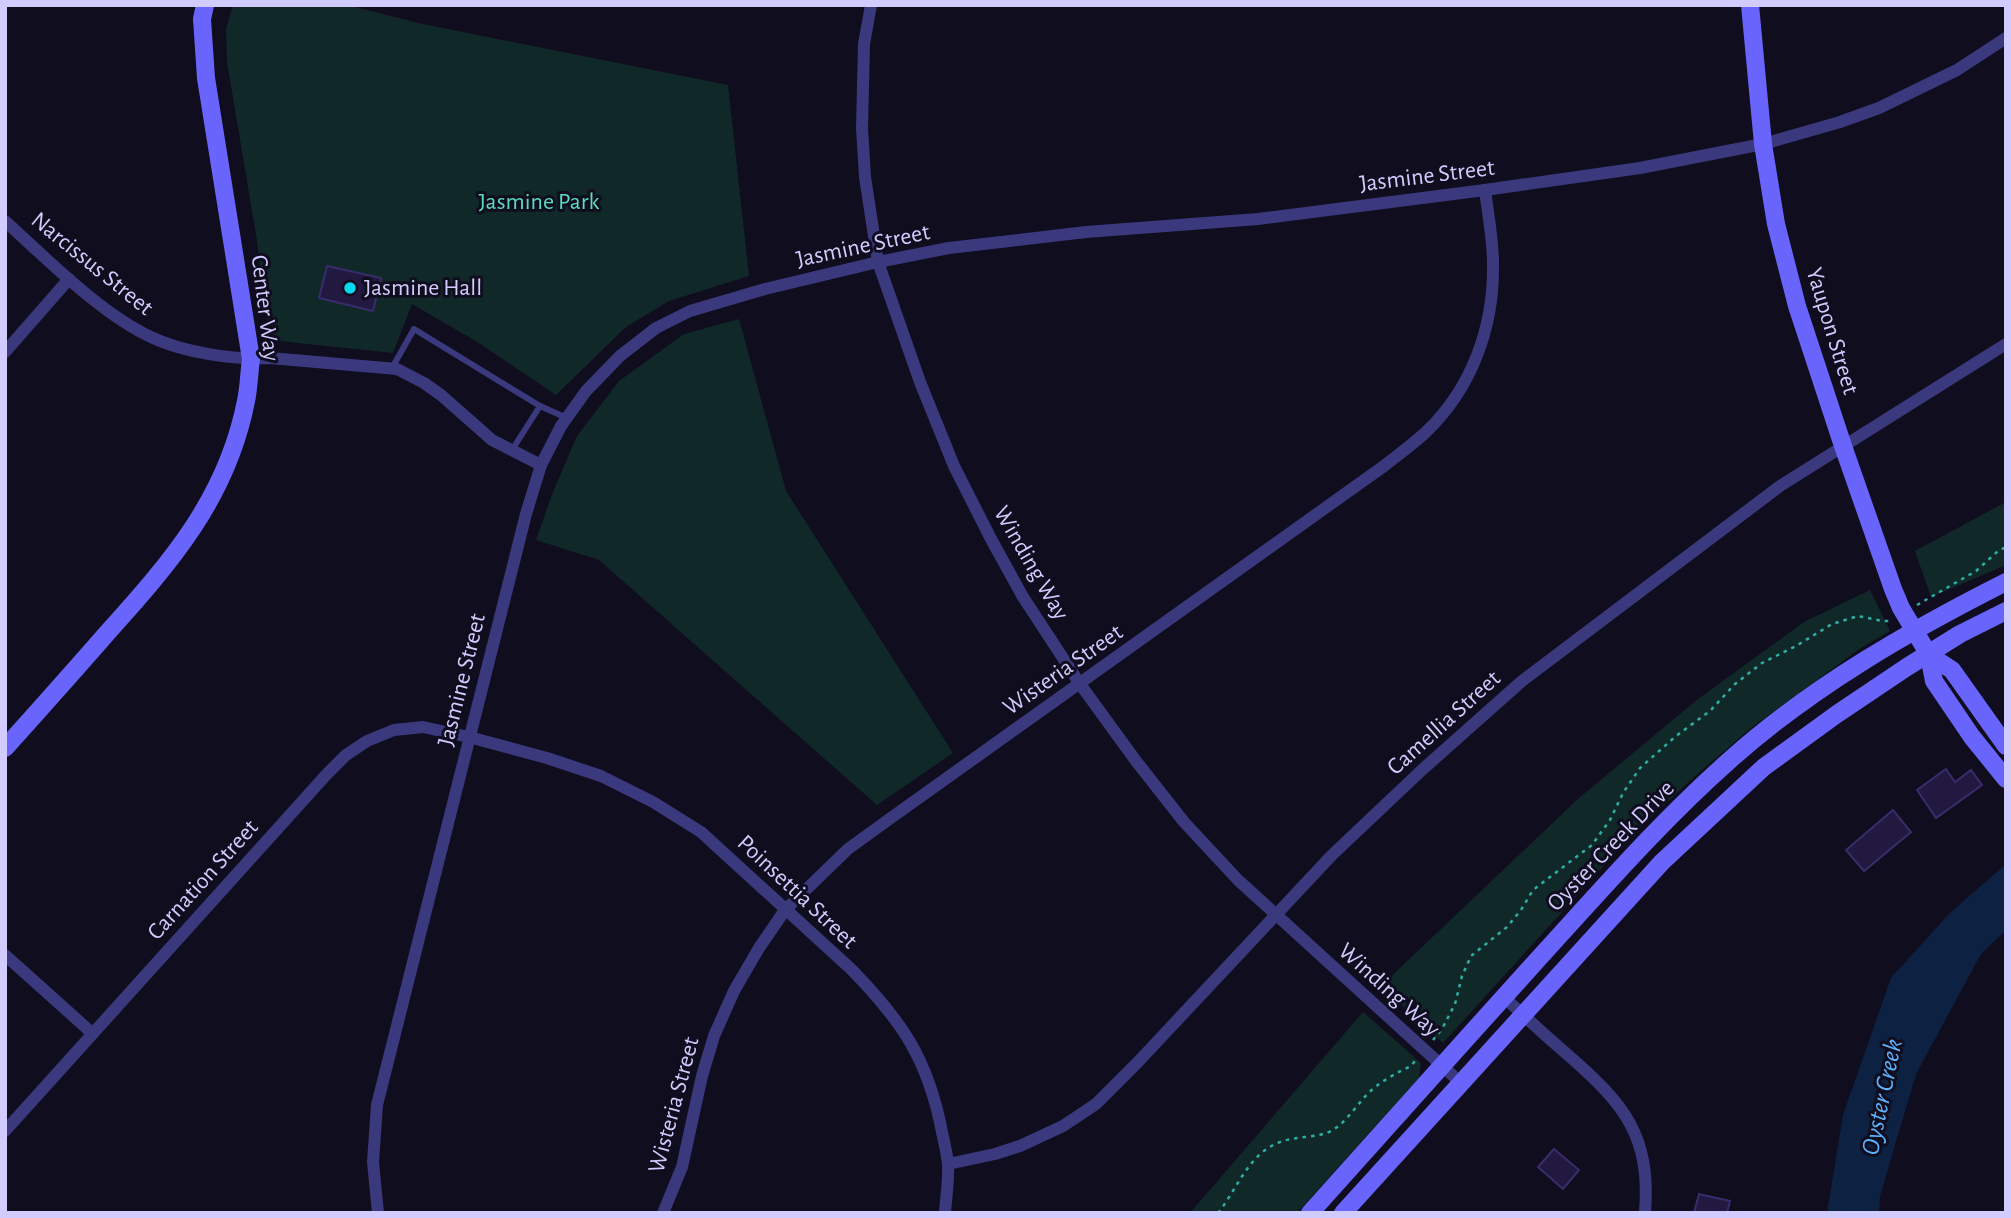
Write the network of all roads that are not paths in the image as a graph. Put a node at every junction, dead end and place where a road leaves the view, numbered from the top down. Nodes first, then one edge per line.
1 (205, 5) edge
2 (871, 5) edge
3 (1750, 5) edge
4 (2006, 38) edge
5 (1763, 144) junction
6 (1485, 190) junction
7 (5, 221) edge
8 (878, 262) junction
9 (69, 279) junction
10 (2006, 344) edge
11 (5, 352) edge
12 (251, 359) junction
13 (392, 368) junction
14 (540, 406) junction
15 (567, 418) junction
16 (1843, 446) junction
17 (512, 450) junction
18 (541, 465) junction
19 (2006, 582) edge
20 (2006, 611) edge
21 (1914, 630) junction
22 (1929, 654) junction
23 (1080, 684) junction
24 (469, 737) junction
25 (2006, 746) edge
26 (5, 748) edge
27 (2006, 779) edge
28 (785, 910) junction
29 (1276, 914) junction
30 (5, 955) edge
31 (1504, 997) junction
32 (1523, 1014) junction
33 (92, 1033) junction
34 (1442, 1066) junction
35 (1461, 1083) junction
36 (5, 1131) edge
37 (948, 1164) junction
38 (378, 1213) edge
39 (663, 1213) edge
40 (945, 1213) edge
41 (1310, 1213) edge
42 (1343, 1213) edge
43 (1645, 1213) edge

1 - 12 main road, Center Way
2 - 8 street, Winding Way
3 - 5 main road, Yaupon Street
4 - 5 street, Jasmine Street
5 - 6 street, Jasmine Street
5 - 16 main road, Yaupon Street
6 - 8 street, Jasmine Street
6 - 23 street, Wisteria Street
7 - 9 street, Narcissus Street
8 - 15 street, Jasmine Street
8 - 23 street, Winding Way
9 - 11 street
9 - 12 street, Narcissus Street
10 - 16 street, Camellia Street
12 - 13 street, Narcissus Street
12 - 26 main road, Center Way
13 - 14 lane
13 - 17 street, Narcissus Street
14 - 15 lane
14 - 17 lane
15 - 18 street, Jasmine Street
16 - 21 main road, Yaupon Street
16 - 29 street, Camellia Street
17 - 18 street, Narcissus Street
18 - 24 street, Jasmine Street
19 - 21 main road, Oyster Creek Drive
20 - 22 main road, Oyster Creek Drive
21 - 22 main road, Yaupon Street
21 - 31 main road, Oyster Creek Drive
22 - 25 main road, Yaupon Street
22 - 27 main road, Yaupon Street
22 - 32 main road, Oyster Creek Drive
23 - 28 street, Wisteria Street
23 - 29 street, Winding Way
24 - 28 street, Poinsettia Street
24 - 33 street, Carnation Street
24 - 38 street, Jasmine Street
28 - 37 street, Poinsettia Street
28 - 39 street, Wisteria Street
29 - 34 street, Winding Way
29 - 37 street, Camellia Street
30 - 33 street
31 - 32 street
31 - 34 main road, Oyster Creek Drive
32 - 35 main road, Oyster Creek Drive
32 - 43 street
33 - 36 street, Carnation Street
34 - 35 street, Winding Way
34 - 41 main road, Oyster Creek Drive
35 - 42 main road, Oyster Creek Drive
37 - 40 street, Poinsettia Street

